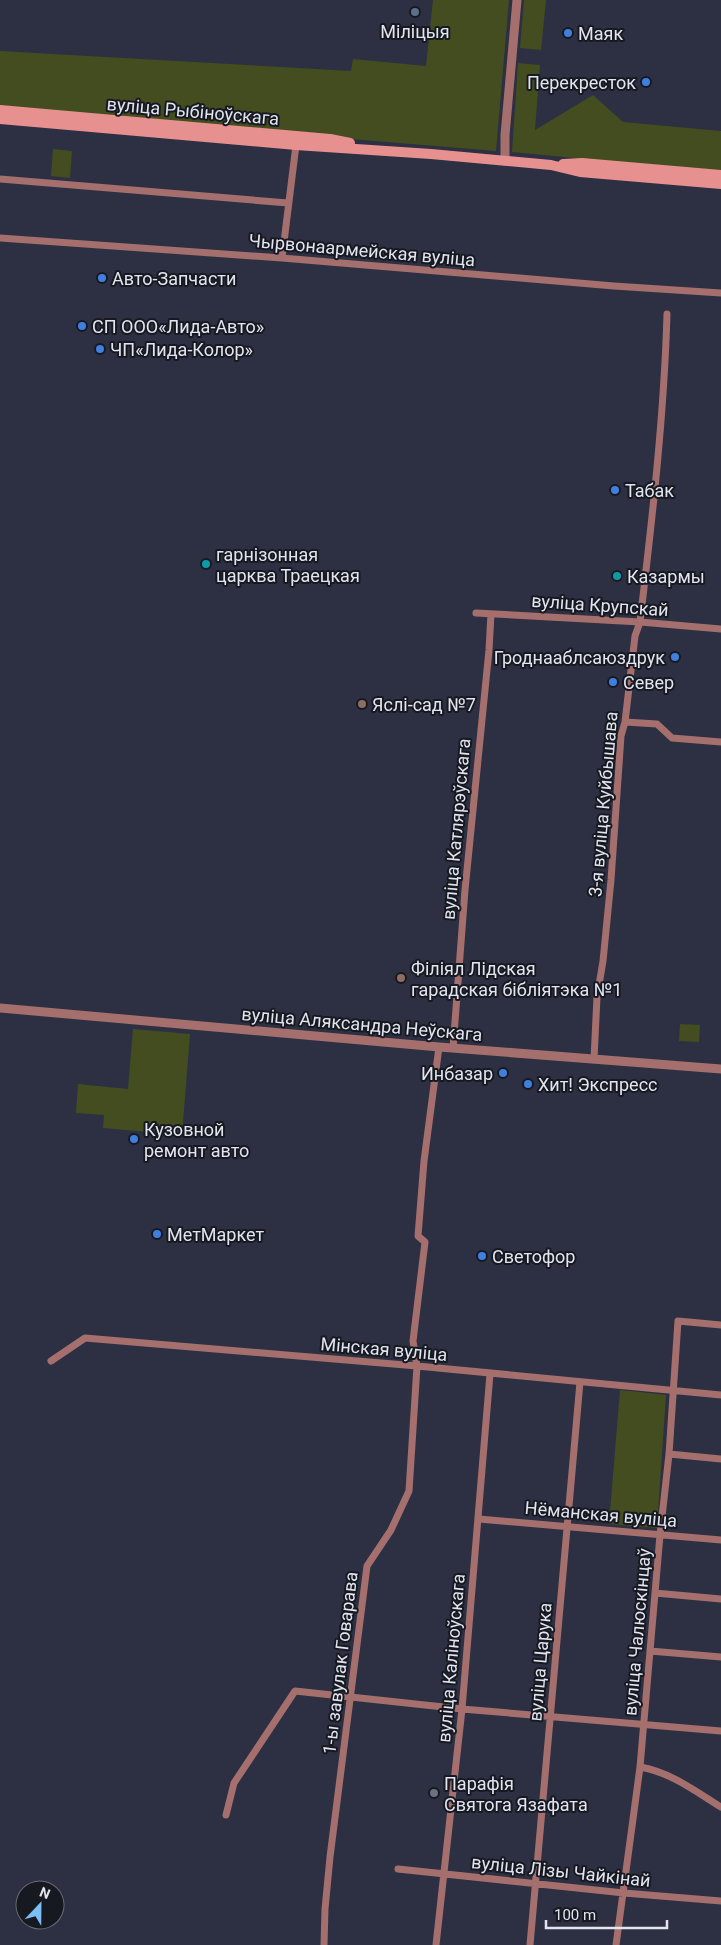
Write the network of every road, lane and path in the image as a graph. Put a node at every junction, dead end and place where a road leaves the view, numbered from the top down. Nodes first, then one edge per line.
1 (517, 0) edge
2 (0, 110) edge
3 (0, 119) edge
4 (296, 145) junction
5 (382, 150) junction
6 (505, 161) junction
7 (551, 165) junction
8 (721, 175) edge
9 (0, 179) edge
10 (721, 184) edge
11 (288, 203) junction
12 (0, 238) edge
13 (282, 258) junction
14 (721, 293) edge
15 (667, 314) dead end
16 (476, 613) dead end
17 (492, 614) junction
18 (640, 622) junction
19 (721, 629) edge
20 (625, 722) junction
21 (721, 742) edge
22 (0, 1008) edge
23 (439, 1047) junction
24 (454, 1048) junction
25 (594, 1059) junction
26 (721, 1069) edge
27 (721, 1324) edge
28 (51, 1361) dead end
29 (417, 1366) junction
30 (490, 1374) junction
31 (580, 1382) junction
32 (673, 1391) junction
33 (721, 1395) edge
34 (669, 1454) junction
35 (721, 1459) edge
36 (479, 1518) junction
37 (566, 1526) junction
38 (660, 1535) junction
39 (721, 1540) edge
40 (655, 1593) junction
41 (721, 1599) edge
42 (650, 1651) junction
43 (721, 1657) edge
44 (350, 1697) junction
45 (462, 1709) junction
46 (550, 1716) junction
47 (644, 1724) junction
48 (721, 1731) edge
49 (640, 1767) junction
50 (721, 1807) edge
51 (226, 1815) dead end
52 (398, 1869) dead end
53 (445, 1874) junction
54 (536, 1883) junction
55 (624, 1893) junction
56 (721, 1901) edge
57 (324, 1945) edge
58 (436, 1945) edge
59 (530, 1945) edge
60 (616, 1945) edge
61 (626, 1945) edge

1 - 6 street
2 - 5 main road, вуліца Рыбіноўскага
3 - 4 main road, вуліца Рыбіноўскага
4 - 5 main road, вуліца Рыбіноўскага
4 - 11 street
5 - 6 main road, вуліца Рыбіноўскага
6 - 7 main road, вуліца Рыбіноўскага
7 - 8 main road, вуліца Рыбіноўскага
7 - 10 main road, вуліца Рыбіноўскага
9 - 11 street
11 - 13 street
12 - 13 street, Чырвонаармейская вуліца
13 - 14 street, Чырвонаармейская вуліца
15 - 18 street, 3-я вуліца Куйбышава
16 - 17 street, вуліца Крупскай
17 - 18 street, вуліца Крупскай
17 - 24 street, вуліца Катлярэўскага
18 - 19 street, вуліца Крупскай
18 - 20 street, 3-я вуліца Куйбышава
20 - 21 street
20 - 25 street, 3-я вуліца Куйбышава
22 - 23 street, вуліца Аляксандра Неўскага
23 - 24 street, вуліца Аляксандра Неўскага
23 - 29 street, 1-ы завулак Говарава
24 - 25 street, вуліца Аляксандра Неўскага
25 - 26 street, вуліца Аляксандра Неўскага
27 - 32 street, вуліца Чалюскінцаў
28 - 29 street, Мінская вуліца
29 - 30 street, Мінская вуліца
29 - 44 street, 1-ы завулак Говарава
30 - 31 street, Мінская вуліца
30 - 36 street, вуліца Каліноўскага
31 - 32 street, Мінская вуліца
31 - 37 street, вуліца Царука
32 - 33 street, Мінская вуліца
32 - 34 street, вуліца Чалюскінцаў
34 - 35 street
34 - 38 street, вуліца Чалюскінцаў
36 - 37 street, Нёманская вуліца
36 - 45 street, вуліца Каліноўскага
37 - 38 street, Нёманская вуліца
37 - 46 street, вуліца Царука
38 - 39 street, Нёманская вуліца
38 - 40 street, вуліца Чалюскінцаў
40 - 41 street
40 - 42 street, вуліца Чалюскінцаў
42 - 43 street
42 - 47 street, вуліца Чалюскінцаў
44 - 45 street
44 - 51 street
44 - 57 street, 1-ы завулак Говарава
45 - 46 street
45 - 53 street, вуліца Каліноўскага
46 - 47 street
46 - 54 street, вуліца Царука
47 - 48 street
47 - 49 street, вуліца Чалюскінцаў
49 - 50 street
49 - 55 street, вуліца Чалюскінцаў
52 - 53 street, вуліца Лізы Чайкінай
53 - 54 street, вуліца Лізы Чайкінай
53 - 58 street, вуліца Каліноўскага
54 - 55 street, вуліца Лізы Чайкінай
54 - 59 street, вуліца Царука
55 - 56 street, вуліца Лізы Чайкінай
55 - 60 street, вуліца Чалюскінцаў
60 - 61 street

